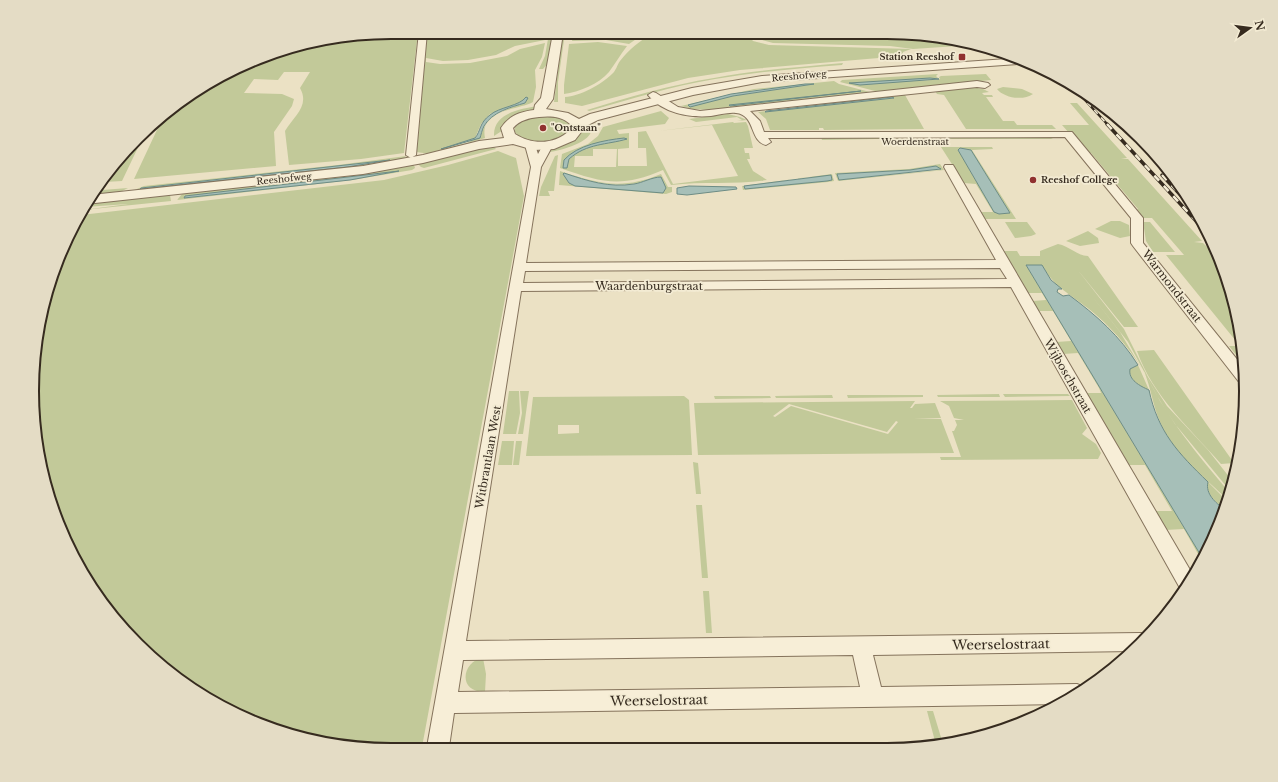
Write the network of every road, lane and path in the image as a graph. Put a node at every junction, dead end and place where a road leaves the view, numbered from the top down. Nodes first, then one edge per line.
1 (421, 39) edge
2 (557, 39) edge
3 (1003, 59) edge
4 (1011, 62) edge
5 (985, 85) dead end
6 (657, 97) junction
7 (737, 110) junction
8 (545, 113) junction
9 (566, 116) junction
10 (577, 126) junction
11 (510, 136) junction
12 (1071, 138) joint
13 (530, 145) junction
14 (548, 145) junction
15 (411, 154) dead end
16 (536, 167) junction
17 (950, 167) dead end
18 (95, 199) edge
19 (1005, 264) junction
20 (777, 265) junction
21 (520, 267) junction
22 (1015, 283) junction
23 (781, 285) junction
24 (517, 286) junction
25 (1238, 371) edge
26 (1185, 579) edge
27 (1134, 642) edge
28 (862, 646) junction
29 (454, 651) junction
30 (1066, 694) edge
31 (873, 697) junction
32 (446, 703) junction
33 (439, 743) edge

1 - 15 street
2 - 8 street
3 - 6 street, Reeshofweg
4 - 6 street, Reeshofweg
5 - 7 street
6 - 7 street
6 - 9 street, Reeshofweg
6 - 10 street, Reeshofweg
7 - 12 street, Woerdenstraat
8 - 9 street
8 - 11 street
9 - 10 street
10 - 14 street
11 - 13 street
11 - 18 street, Reeshofweg
12 - 25 street, Warmondstraat
13 - 14 street
13 - 16 street, Witbrantlaan West
14 - 16 street, Witbrantlaan West
16 - 21 street, Witbrantlaan West
17 - 19 street, Wijboschstraat
19 - 20 street, Waardenburgstraat
19 - 22 street, Wijboschstraat
20 - 21 street, Waardenburgstraat
20 - 23 street
21 - 24 street, Witbrantlaan West
22 - 23 street, Waardenburgstraat
22 - 26 street, Wijboschstraat
23 - 24 street, Waardenburgstraat
24 - 29 street, Witbrantlaan West
27 - 28 street, Weerselostraat
28 - 29 street, Weerselostraat
28 - 31 street
29 - 32 street, Witbrantlaan West
30 - 31 street, Weerselostraat
31 - 32 street, Weerselostraat
32 - 33 street, Witbrantlaan West

